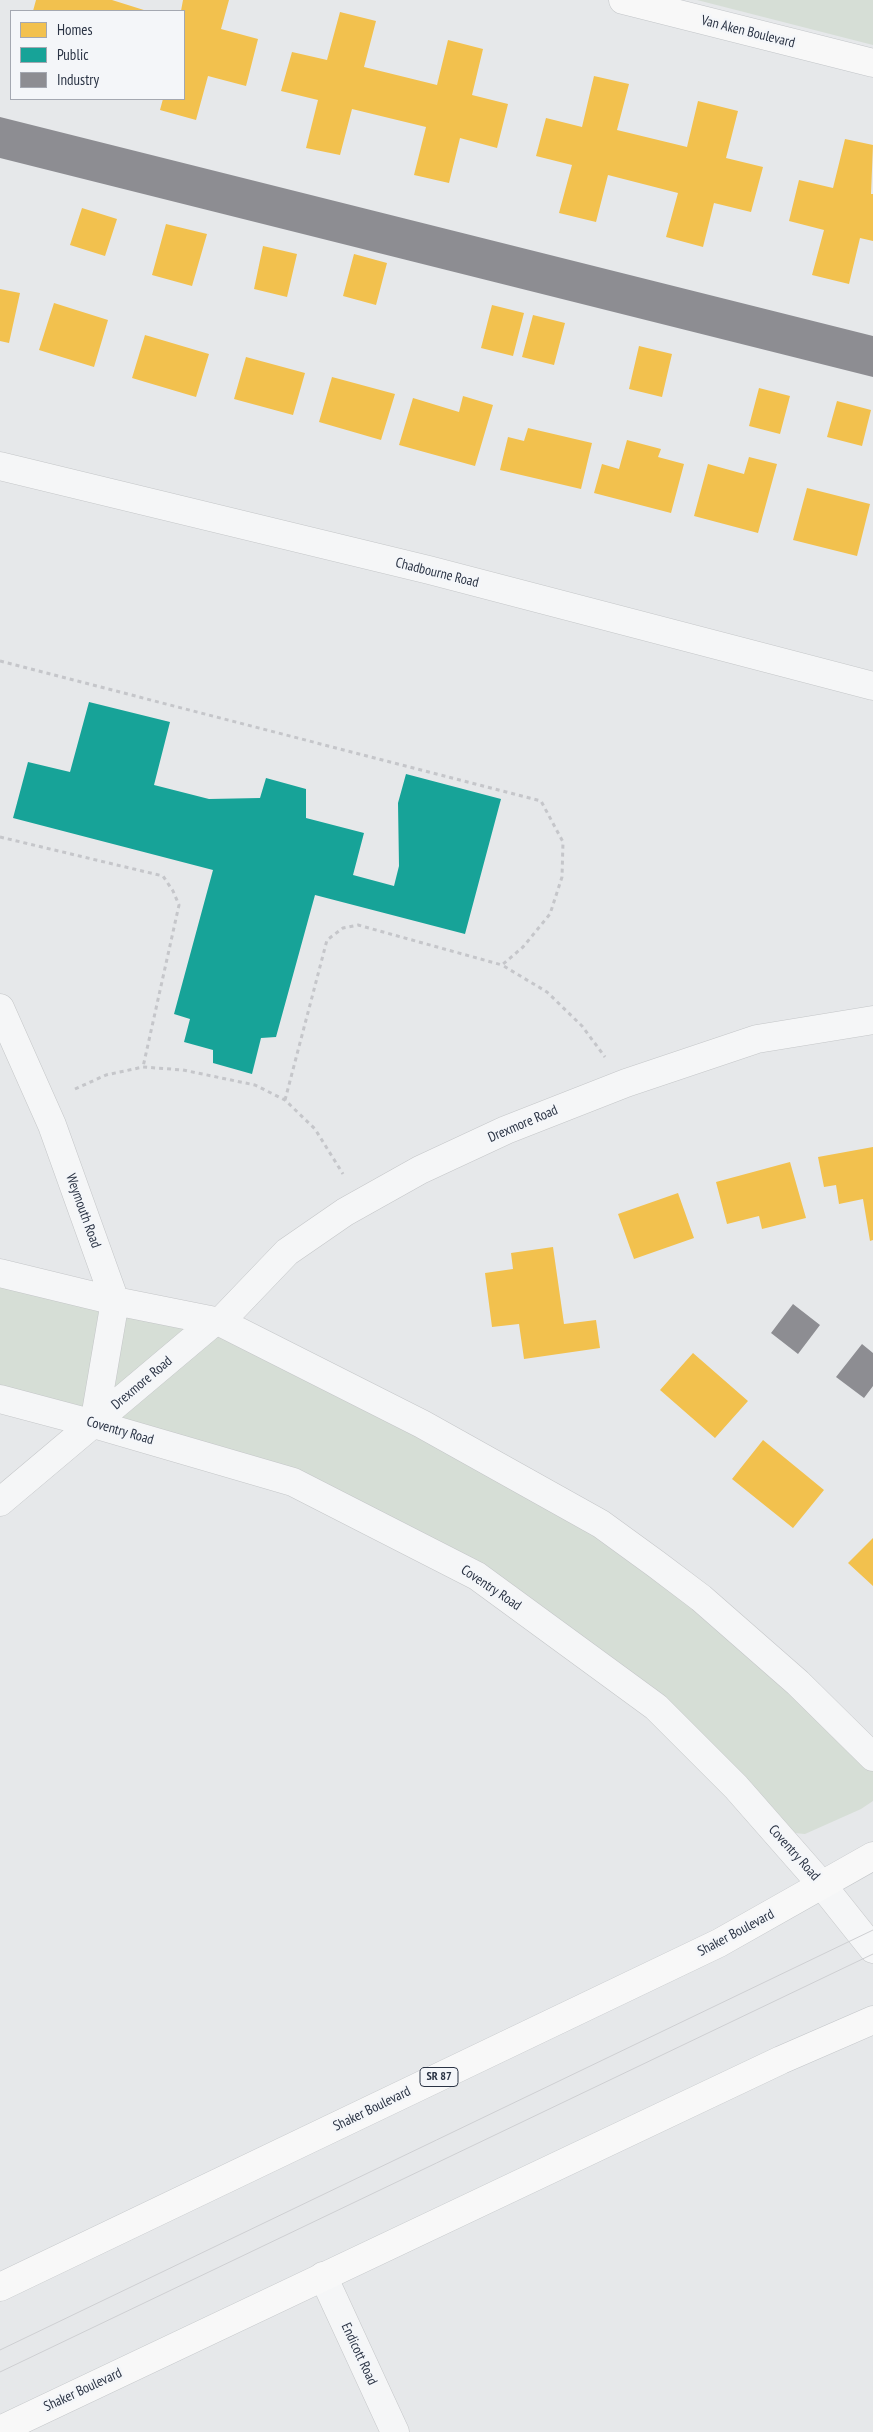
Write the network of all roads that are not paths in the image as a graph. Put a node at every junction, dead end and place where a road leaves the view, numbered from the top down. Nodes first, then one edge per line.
1 (623, 0) edge
2 (873, 64) edge
3 (0, 466) edge
4 (873, 686) edge
5 (0, 1008) edge
6 (873, 1020) edge
7 (0, 1274) edge
8 (114, 1301) junction
9 (218, 1321) junction
10 (0, 1399) edge
11 (94, 1424) junction
12 (0, 1502) edge
13 (873, 1757) edge
14 (873, 1856) edge
15 (822, 1885) junction
16 (873, 1949) edge
17 (873, 2020) edge
18 (323, 2276) junction
19 (0, 2287) edge
20 (0, 2430) edge
21 (395, 2432) edge

1 - 2 main road, Van Aken Boulevard
3 - 4 street, Chadbourne Road
5 - 8 street, Weymouth Road
6 - 9 street, Drexmore Road
7 - 8 street
8 - 9 street
8 - 11 street, Weymouth Road
9 - 11 street, Drexmore Road
9 - 13 street
10 - 11 street, Coventry Road
11 - 12 street, Drexmore Road
11 - 15 street, Coventry Road
14 - 15 main road, Shaker Boulevard / SR 87
15 - 16 street, Coventry Road
15 - 19 main road, Shaker Boulevard / SR 87
17 - 18 main road, Shaker Boulevard
18 - 20 main road, Shaker Boulevard
18 - 21 street, Endicott Road

